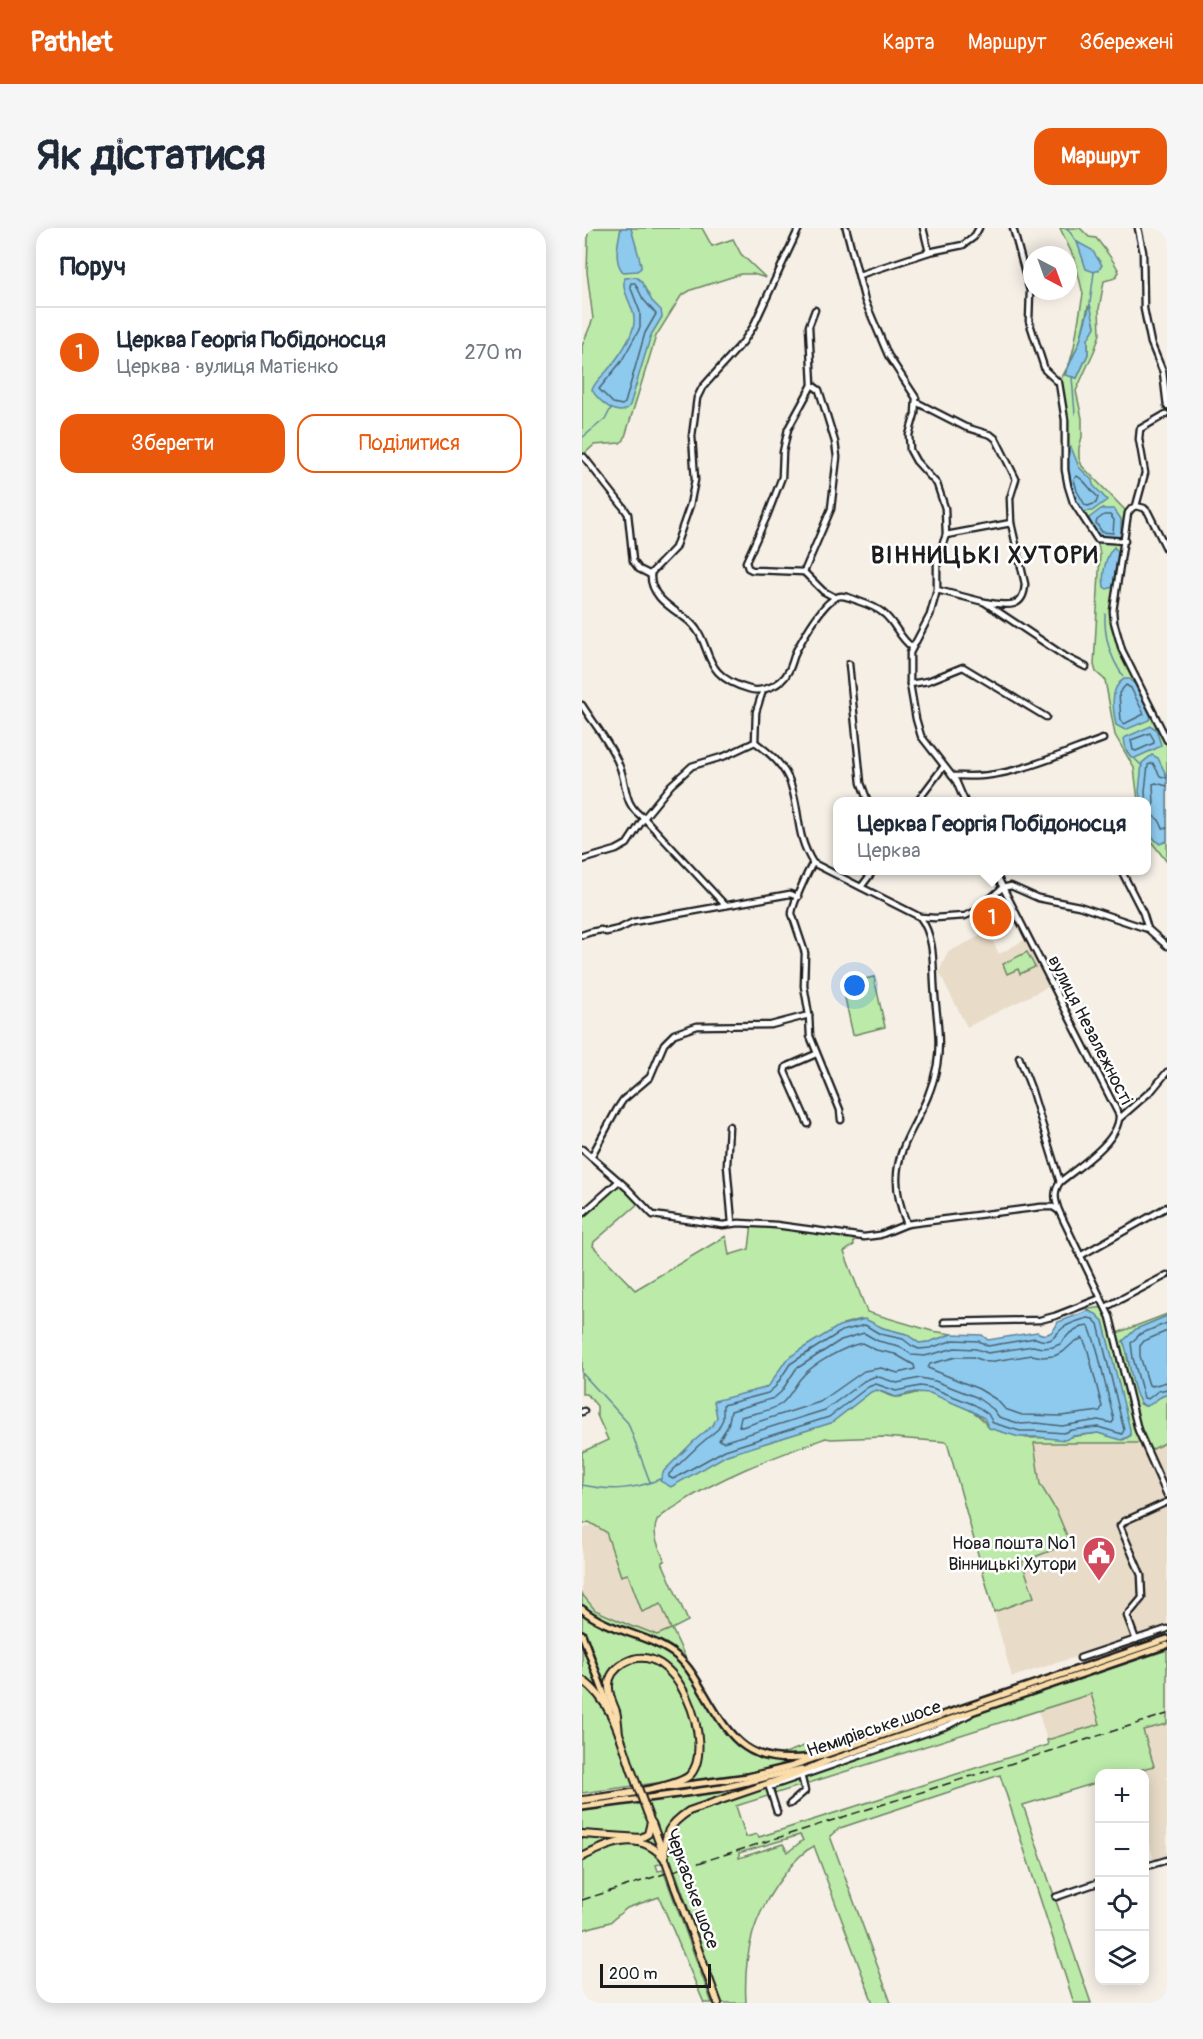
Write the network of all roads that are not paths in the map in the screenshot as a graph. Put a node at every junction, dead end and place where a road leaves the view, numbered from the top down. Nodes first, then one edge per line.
1 (799, 228) edge
2 (846, 228) edge
3 (923, 228) edge
4 (979, 228) edge
5 (1013, 228) edge
6 (1138, 228) edge
7 (929, 252) junction
8 (859, 275) junction
9 (815, 310) dead end
10 (1165, 371) edge
11 (812, 385) junction
12 (916, 402) junction
13 (1167, 406) edge
14 (1167, 413) edge
15 (584, 457) dead end
16 (1136, 506) junction
17 (1011, 523) junction
18 (946, 535) junction
19 (1125, 541) junction
20 (1167, 550) edge
21 (804, 572) junction
22 (651, 575) junction
23 (937, 590) junction
24 (834, 597) junction
25 (984, 602) junction
26 (912, 647) junction
27 (849, 664) dead end
28 (1086, 667) dead end
29 (910, 684) junction
30 (763, 690) junction
31 (582, 705) edge
32 (1046, 717) dead end
33 (1102, 739) dead end
34 (1167, 740) edge
35 (755, 742) junction
36 (944, 766) junction
37 (952, 776) junction
38 (866, 797) edge
39 (920, 797) edge
40 (963, 797) edge
41 (644, 818) junction
42 (582, 860) edge
43 (813, 862) junction
44 (833, 872) edge
45 (838, 875) edge
46 (870, 875) edge
47 (996, 875) edge
48 (1124, 875) edge
49 (861, 887) junction
50 (1002, 888) junction
51 (798, 897) junction
52 (1003, 897) dead end
53 (725, 905) junction
54 (920, 916) junction
55 (935, 918) junction
56 (927, 928) junction
57 (1148, 929) junction
58 (582, 935) edge
59 (1167, 946) edge
60 (809, 1015) junction
61 (816, 1054) junction
62 (1019, 1057) dead end
63 (1167, 1072) edge
64 (1120, 1118) junction
65 (841, 1120) dead end
66 (808, 1124) dead end
67 (729, 1126) dead end
68 (582, 1149) edge
69 (591, 1157) junction
70 (619, 1181) junction
71 (1060, 1182) junction
72 (1167, 1207) edge
73 (1059, 1211) junction
74 (582, 1214) edge
75 (732, 1223) junction
76 (907, 1224) junction
77 (1080, 1256) junction
78 (1167, 1275) edge
79 (1101, 1298) junction
80 (1106, 1307) junction
81 (944, 1322) dead end
82 (1167, 1495) edge
83 (1167, 1502) edge
84 (582, 1609) edge
85 (1167, 1629) edge
86 (582, 1634) edge
87 (1136, 1640) junction
88 (1167, 1640) edge
89 (1167, 1645) edge
90 (1080, 1658) dead end
91 (582, 1680) edge
92 (976, 1710) junction
93 (620, 1734) junction
94 (826, 1758) junction
95 (801, 1776) junction
96 (641, 1791) junction
97 (582, 1800) edge
98 (790, 1804) dead end
99 (582, 1807) edge
100 (777, 1812) dead end
101 (651, 1821) junction
102 (582, 1834) edge
103 (582, 1857) edge
104 (665, 1860) junction
105 (1167, 1860) edge
106 (1149, 1865) edge
107 (1095, 1884) edge
108 (1056, 1897) dead end
109 (718, 2003) edge

1 - 22 street
2 - 8 street
3 - 7 street
4 - 7 street
5 - 19 street
6 - 10 street
7 - 8 street
8 - 12 street
9 - 11 street
10 - 13 street
11 - 21 street
11 - 21 street
12 - 17 street
12 - 18 street
14 - 16 street
15 - 22 street
16 - 19 street
16 - 20 street
17 - 18 street
17 - 25 street
18 - 23 street
19 - 34 street
21 - 24 street
22 - 30 street
23 - 25 street
23 - 26 street
24 - 26 street
24 - 30 street
25 - 28 street
26 - 29 street
27 - 38 street
29 - 32 street
29 - 36 street
30 - 35 street
31 - 41 street
33 - 37 street
35 - 41 street
35 - 43 street
36 - 37 street
36 - 39 street
37 - 40 street
41 - 42 street
41 - 53 street
43 - 44 street
43 - 51 street
45 - 49 street
46 - 49 street
47 - 50 street
48 - 57 street
49 - 54 street
50 - 52 street
50 - 55 street
50 - 57 street
50 - 64 street, вулиця Незалежності
51 - 53 street
51 - 60 street
53 - 58 street
54 - 55 street
54 - 56 street
55 - 56 street
56 - 76 street
57 - 59 street
60 - 61 street
60 - 69 street
61 - 65 street
61 - 66 street
62 - 71 street
63 - 64 street
64 - 71 street, вулиця Незалежності
67 - 75 street
68 - 69 street
69 - 70 street
70 - 74 street
70 - 75 street
71 - 73 street
72 - 77 street
73 - 76 street
73 - 77 street
75 - 76 street
77 - 79 street
78 - 80 street
79 - 80 street
79 - 81 street
80 - 82 street
83 - 87 street
84 - 94 main road
85 - 87 street
86 - 93 main road
87 - 90 street
88 - 94 main road, Немирівське шосе
89 - 92 main road, Немирівське шосе
91 - 93 highway
92 - 94 main road, Немирівське шосе
92 - 95 street
93 - 96 highway
93 - 101 highway, Черкаське шосе, bridge
94 - 96 main road, Немирівське шосе
94 - 99 main road, Немирівське шосе
94 - 104 highway
95 - 98 street
95 - 100 street
96 - 97 highway
101 - 102 highway
101 - 104 highway, Черкаське шосе
103 - 104 highway
104 - 109 highway, Черкаське шосе, bridge
105 - 106 street
107 - 108 street

